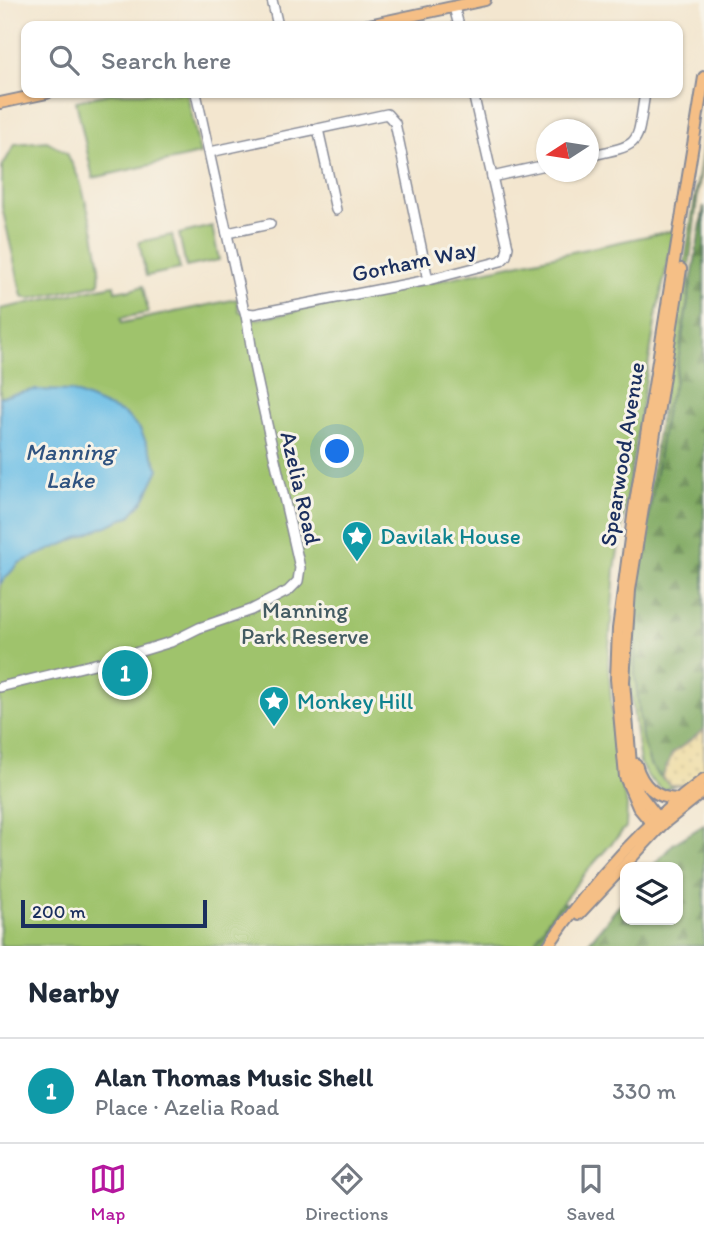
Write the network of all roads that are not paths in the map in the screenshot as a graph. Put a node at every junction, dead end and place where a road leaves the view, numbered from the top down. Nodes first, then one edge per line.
1 (272, 0) edge
2 (485, 0) edge
3 (454, 6) junction
4 (277, 21) edge
5 (386, 21) edge
6 (458, 21) edge
7 (704, 77) edge
8 (21, 98) edge
9 (197, 98) edge
10 (474, 98) edge
11 (644, 98) edge
12 (2, 101) edge
13 (704, 124) edge
14 (318, 129) junction
15 (210, 152) junction
16 (599, 154) edge
17 (536, 167) edge
18 (492, 177) junction
19 (336, 210) dead end
20 (270, 224) dead end
21 (227, 233) junction
22 (428, 280) junction
23 (247, 313) junction
24 (0, 687) edge
25 (627, 735) junction
26 (704, 779) edge
27 (704, 791) edge
28 (677, 799) junction
29 (638, 807) junction
30 (657, 823) junction
31 (622, 852) junction
32 (548, 946) edge
33 (555, 946) edge

1 - 4 street
2 - 3 main road
3 - 5 main road
3 - 6 street
7 - 29 main road, Spearwood Avenue
8 - 12 main road
9 - 15 street, Azelia Road
10 - 18 street, Gorham Way
11 - 16 street
13 - 25 main road, Spearwood Avenue
14 - 15 street
14 - 19 street
14 - 22 street
15 - 21 street, Azelia Road
17 - 18 street
18 - 22 street, Gorham Way
20 - 21 street
21 - 23 street, Azelia Road
22 - 23 street, Gorham Way
23 - 24 street, Azelia Road
25 - 28 main road
25 - 30 main road, Spearwood Avenue
26 - 28 main road
27 - 30 main road
28 - 30 main road
29 - 30 main road, Spearwood Avenue
29 - 31 main road
30 - 31 main road
30 - 33 main road
31 - 32 main road

